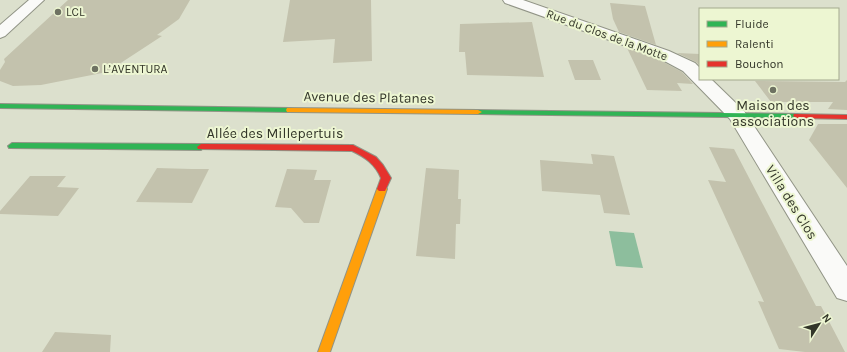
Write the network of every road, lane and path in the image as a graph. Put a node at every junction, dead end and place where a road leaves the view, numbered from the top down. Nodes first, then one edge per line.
1 (36, 0) edge
2 (510, 0) edge
3 (0, 33) edge
4 (699, 78) edge
5 (701, 80) edge
6 (0, 106) edge
7 (737, 115) junction
8 (847, 117) edge
9 (12, 146) dead end
10 (847, 289) edge
11 (324, 352) edge

1 - 3 street
2 - 4 street, Rue du Clos de la Motte
5 - 7 street, Rue du Clos de la Motte
6 - 7 street, Avenue des Platanes
7 - 8 street, Avenue des Platanes
7 - 10 street, Villa des Clos
9 - 11 street, Allée des Millepertuis

